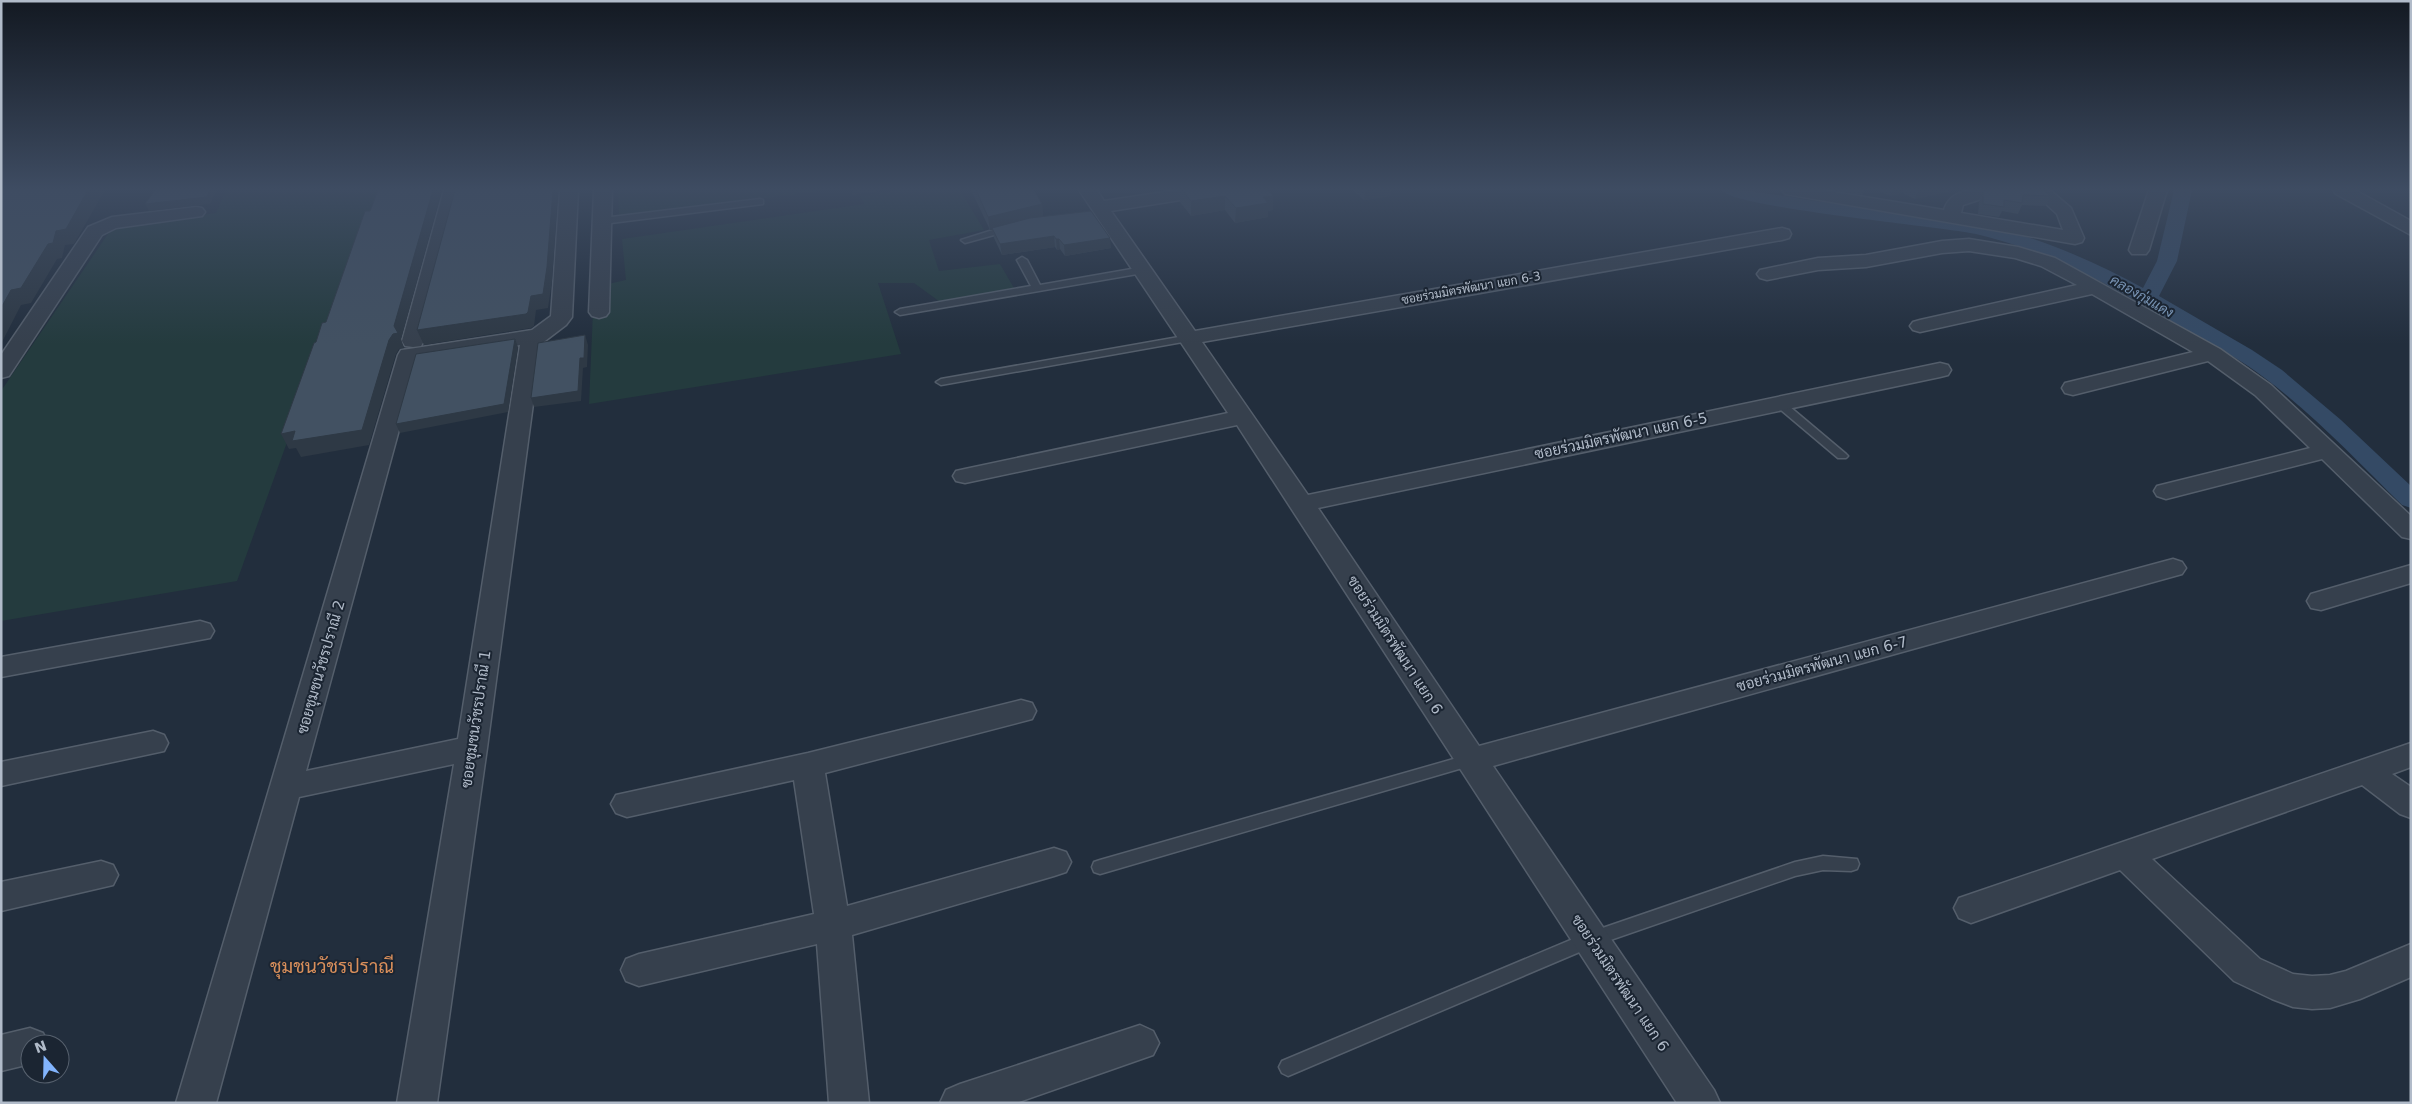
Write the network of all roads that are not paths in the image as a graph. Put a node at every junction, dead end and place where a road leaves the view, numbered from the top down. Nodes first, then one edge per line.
1 (88, 242) edge
2 (439, 242) edge
3 (566, 242) edge
4 (601, 242) edge
5 (1123, 242) edge
6 (1739, 242) edge
7 (2142, 242) edge
8 (2139, 250) dead end
9 (1022, 260) dead end
10 (1143, 270) junction
11 (1767, 274) dead end
12 (2096, 287) junction
13 (1037, 288) junction
14 (599, 312) dead end
15 (900, 312) dead end
16 (1920, 326) dead end
17 (537, 336) junction
18 (1190, 338) junction
19 (413, 342) dead end
20 (2212, 354) junction
21 (1940, 370) dead end
22 (1, 371) edge
23 (941, 382) dead end
24 (2073, 388) dead end
25 (1779, 403) junction
26 (1242, 417) junction
27 (2325, 451) junction
28 (1842, 456) dead end
29 (965, 476) dead end
30 (2166, 491) dead end
31 (1302, 504) junction
32 (2411, 531) edge
33 (2174, 568) dead end
34 (2411, 574) edge
35 (2321, 601) dead end
36 (200, 631) dead end
37 (1, 667) edge
38 (1021, 711) dead end
39 (153, 743) dead end
40 (472, 748) junction
41 (2411, 755) edge
42 (1471, 760) junction
43 (808, 765) junction
44 (2366, 771) junction
45 (1, 774) edge
46 (287, 787) junction
47 (627, 804) dead end
48 (2411, 805) edge
49 (2125, 854) junction
50 (1054, 862) dead end
51 (1851, 864) dead end
52 (1100, 867) dead end
53 (101, 875) dead end
54 (1, 897) edge
55 (1971, 908) dead end
56 (833, 925) junction
57 (1591, 939) junction
58 (2411, 960) edge
59 (639, 970) dead end
60 (1140, 1043) dead end
61 (20, 1048) edge
62 (1, 1053) edge
63 (1288, 1067) dead end
64 (196, 1103) edge
65 (417, 1103) edge
66 (848, 1103) edge
67 (960, 1103) edge
68 (1700, 1103) edge

1 - 22 street
2 - 19 street
3 - 17 street
4 - 14 street
5 - 10 street, ซอยร่วมมิตรพัฒนา แยก 6
6 - 18 street, ซอยร่วมมิตรพัฒนา แยก 6-3
7 - 8 street
9 - 13 lane
10 - 13 lane
10 - 18 street, ซอยร่วมมิตรพัฒนา แยก 6
11 - 12 street
12 - 16 street
12 - 20 street
13 - 15 lane
17 - 40 street, ซอยชุมชนวัชรปราณี 1
17 - 46 street, ซอยชุมชนวัชรปราณี 2
18 - 23 lane
18 - 26 street, ซอยร่วมมิตรพัฒนา แยก 6
20 - 24 street
20 - 27 street
21 - 25 street, ซอยร่วมมิตรพัฒนา แยก 6-5
25 - 28 lane
25 - 31 street, ซอยร่วมมิตรพัฒนา แยก 6-5
26 - 29 street
26 - 31 street, ซอยร่วมมิตรพัฒนา แยก 6
27 - 30 street
27 - 32 street
31 - 42 street, ซอยร่วมมิตรพัฒนา แยก 6
33 - 42 street, ซอยร่วมมิตรพัฒนา แยก 6-7
34 - 35 street
36 - 37 street
38 - 43 street
39 - 45 street
40 - 46 street
40 - 65 street, ซอยชุมชนวัชรปราณี 1
41 - 44 street
42 - 52 lane
42 - 57 street, ซอยร่วมมิตรพัฒนา แยก 6
43 - 47 street
43 - 56 street
44 - 48 street
44 - 49 street
46 - 64 street, ซอยชุมชนวัชรปราณี 2
49 - 55 street
49 - 58 street
50 - 56 street
51 - 57 lane
53 - 54 street
56 - 59 street
56 - 66 street
57 - 63 lane
57 - 68 street, ซอยร่วมมิตรพัฒนา แยก 6
60 - 67 street
61 - 62 street

